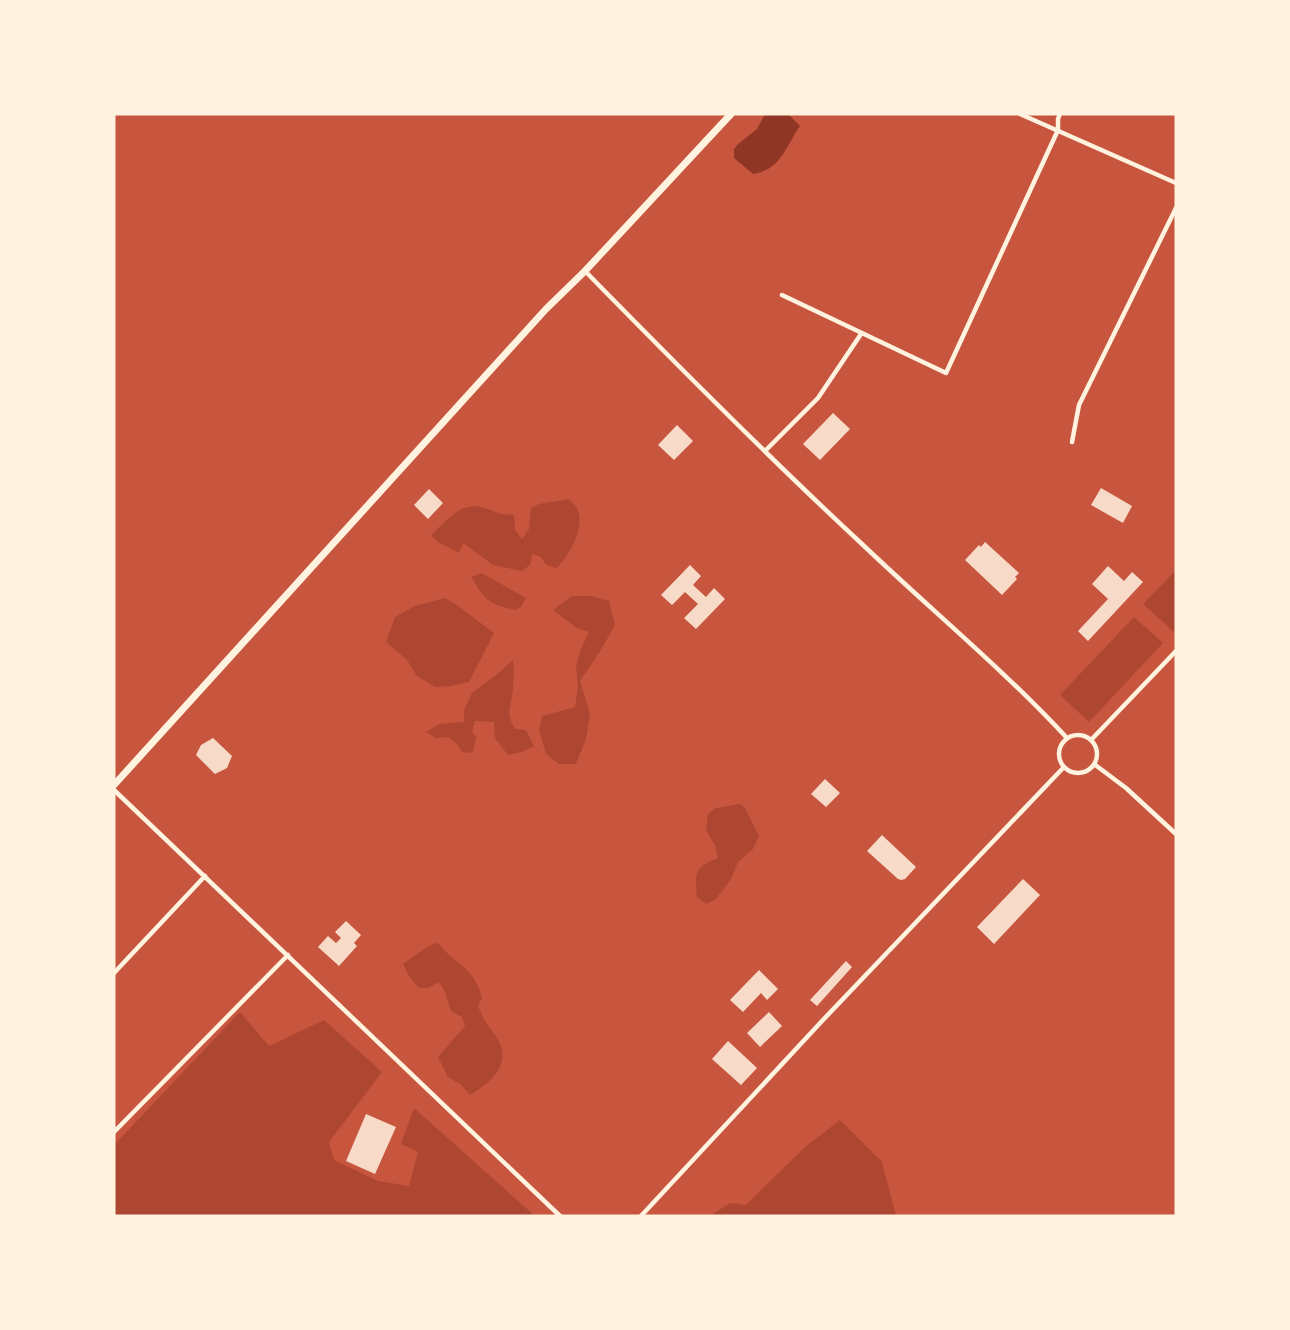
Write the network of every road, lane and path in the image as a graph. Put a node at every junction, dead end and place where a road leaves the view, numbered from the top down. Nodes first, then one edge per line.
1 (731, 114) edge
2 (1020, 114) edge
3 (1060, 114) edge
4 (1058, 130) junction
5 (1176, 183) edge
6 (1176, 208) edge
7 (585, 271) junction
8 (782, 295) dead end
9 (861, 334) junction
10 (1072, 442) dead end
11 (765, 451) junction
12 (1176, 651) edge
13 (1067, 738) junction
14 (1091, 740) junction
15 (1094, 764) junction
16 (1064, 767) junction
17 (114, 787) edge
18 (1176, 834) edge
19 (205, 876) junction
20 (288, 955) junction
21 (114, 973) edge
22 (114, 1132) edge
23 (560, 1216) edge
24 (641, 1216) edge

1 - 7 main road
2 - 4 street
3 - 4 street
4 - 5 street
4 - 9 street
6 - 10 street
7 - 11 street
7 - 17 main road
8 - 9 street
9 - 11 street
11 - 13 street
12 - 14 street
13 - 14 street
13 - 16 street
14 - 15 street
15 - 16 street
15 - 18 street
16 - 24 street
17 - 19 street
19 - 20 street
19 - 21 street
20 - 22 street
20 - 23 street

